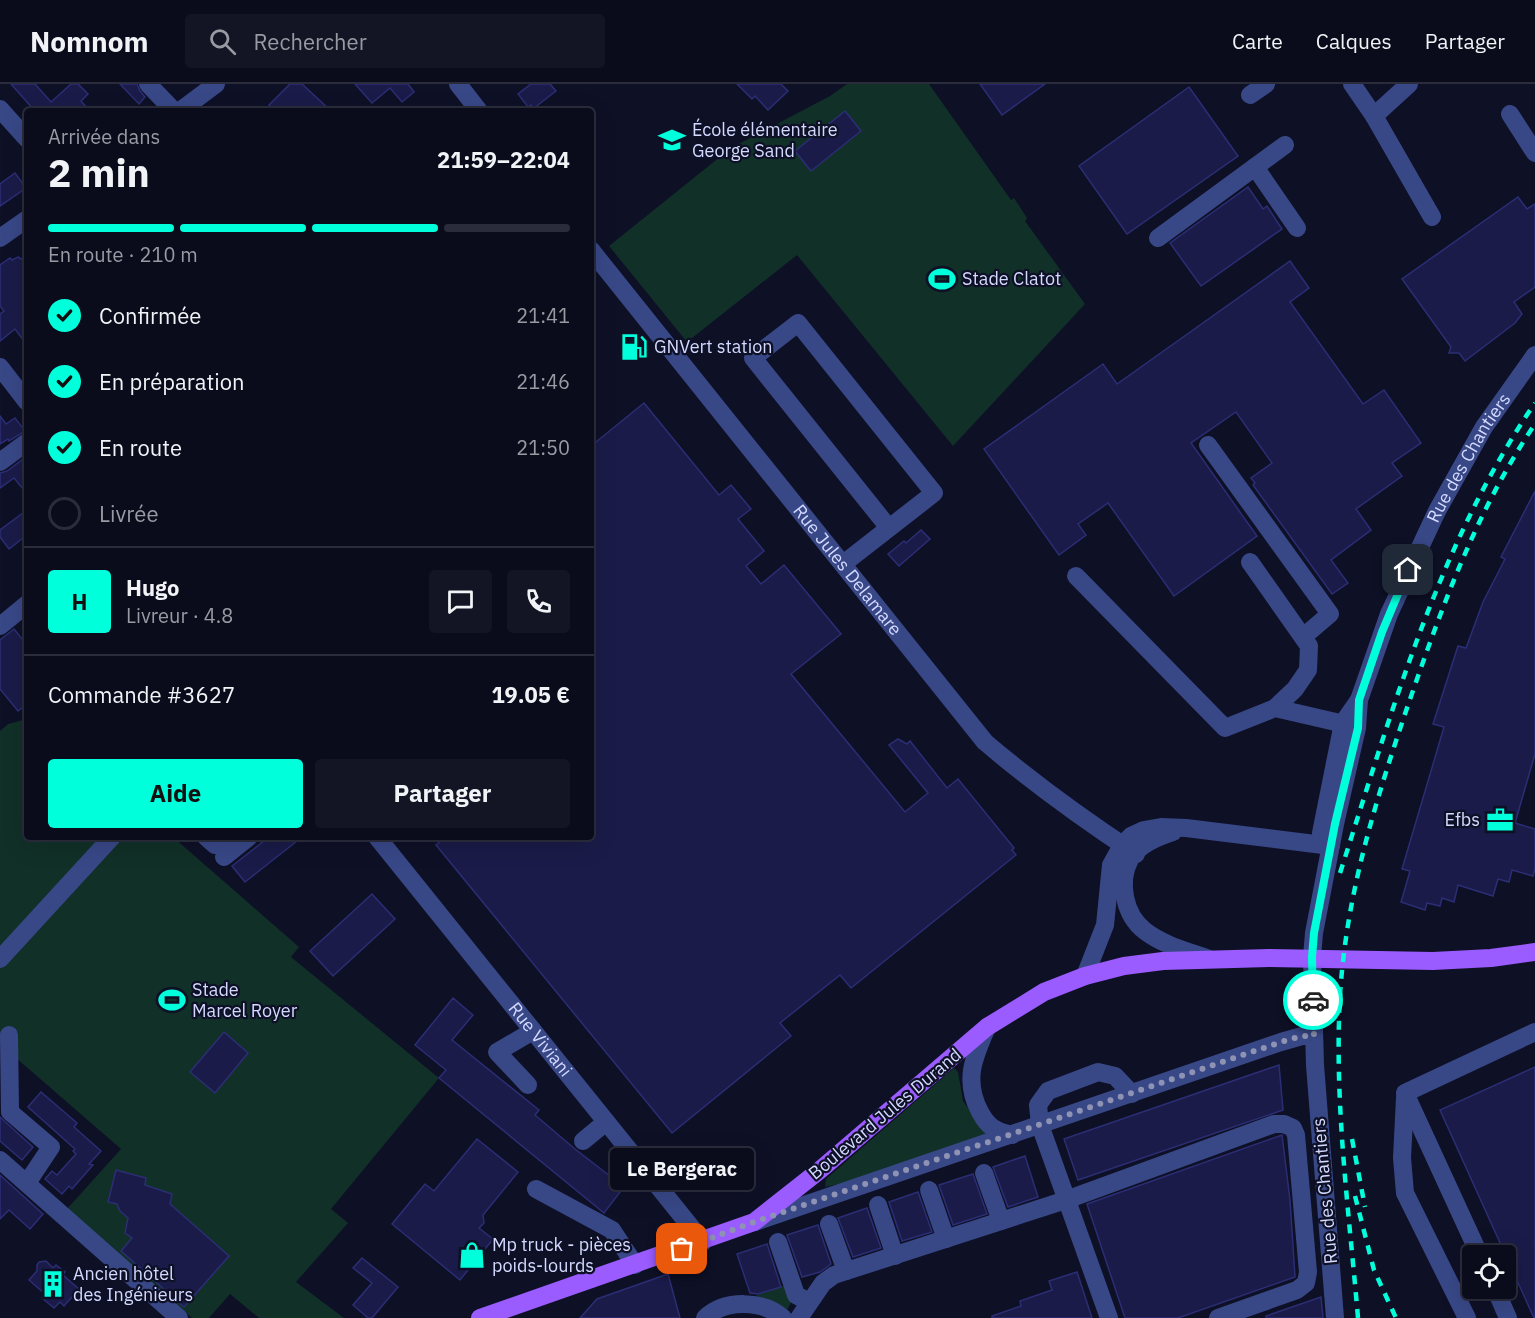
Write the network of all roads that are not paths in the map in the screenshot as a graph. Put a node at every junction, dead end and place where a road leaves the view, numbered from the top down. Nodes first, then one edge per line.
1 (148, 84) edge
2 (216, 84) edge
3 (458, 84) edge
4 (1266, 84) edge
5 (1352, 84) edge
6 (1409, 84) edge
7 (1250, 95) dead end
8 (199, 98) junction
9 (171, 108) edge
10 (184, 108) edge
11 (209, 108) edge
12 (477, 108) edge
13 (0, 109) edge
14 (1510, 114) dead end
15 (1374, 116) junction
16 (24, 135) edge
17 (1286, 145) dead end
18 (1535, 153) edge
19 (1256, 167) junction
20 (1432, 217) dead end
21 (24, 221) edge
22 (1297, 228) dead end
23 (0, 238) edge
24 (1158, 238) dead end
25 (594, 254) edge
26 (1535, 355) edge
27 (0, 367) edge
28 (24, 398) edge
29 (24, 444) edge
30 (1208, 446) dead end
31 (0, 462) edge
32 (889, 528) junction
33 (1250, 562) dead end
34 (843, 564) junction
35 (1076, 576) dead end
36 (24, 606) edge
37 (0, 626) edge
38 (1303, 637) junction
39 (1275, 708) junction
40 (1350, 726) junction
41 (109, 840) edge
42 (245, 840) edge
43 (379, 840) edge
44 (1325, 844) junction
45 (1129, 849) junction
46 (224, 857) dead end
47 (1535, 952) edge
48 (0, 959) edge
49 (1213, 960) junction
50 (1085, 976) junction
51 (987, 1027) junction
52 (533, 1031) junction
53 (1535, 1032) edge
54 (9, 1035) dead end
55 (1308, 1036) junction
56 (528, 1085) dead end
57 (1405, 1093) junction
58 (1132, 1094) junction
59 (606, 1122) junction
60 (1040, 1125) junction
61 (1012, 1135) junction
62 (583, 1141) dead end
63 (0, 1160) edge
64 (984, 1173) dead end
65 (27, 1184) junction
66 (536, 1189) dead end
67 (929, 1190) dead end
68 (1066, 1200) junction
69 (878, 1205) dead end
70 (1001, 1221) junction
71 (754, 1222) junction
72 (829, 1224) dead end
73 (946, 1239) junction
74 (703, 1242) junction
75 (778, 1242) dead end
76 (1475, 1245) edge
77 (895, 1256) junction
78 (634, 1265) junction
79 (846, 1272) junction
80 (1500, 1299) edge
81 (804, 1310) edge
82 (178, 1318) edge
83 (480, 1318) edge
84 (705, 1318) edge
85 (783, 1318) edge
86 (1108, 1318) edge
87 (1218, 1318) edge
88 (1335, 1318) edge
89 (1467, 1318) edge
90 (1509, 1318) edge

1 - 9 street
2 - 8 street
3 - 12 street
4 - 7 street
5 - 15 street
6 - 15 street
8 - 10 street
8 - 11 street
13 - 16 street
14 - 18 street
15 - 20 street
17 - 19 street
19 - 22 street
19 - 24 street
21 - 23 street
25 - 34 street, Rue Jules Delamare
26 - 40 street, Rue des Chantiers
27 - 28 street
29 - 31 street
30 - 38 street
32 - 32 street
32 - 34 street
33 - 38 street
34 - 45 street, Rue Jules Delamare
35 - 39 street
36 - 37 street
38 - 39 street
39 - 40 street
40 - 44 street, Rue des Chantiers
41 - 48 street
42 - 46 street
43 - 52 street, Rue Viviani
44 - 45 street
44 - 55 street, Rue des Chantiers
45 - 49 street, Boulevard Jules Durand
45 - 50 street
47 - 49 main road, Boulevard Jules Durand
49 - 50 main road, Boulevard Jules Durand
50 - 51 main road, Boulevard Jules Durand
51 - 61 street, Boulevard Jules Durand
51 - 71 main road, Boulevard Jules Durand
52 - 56 street
52 - 59 street, Rue Viviani
53 - 57 street
54 - 65 street
55 - 58 street, Boulevard Jules Durand
55 - 88 street, Rue des Chantiers
57 - 76 street
57 - 89 street
58 - 60 street, Boulevard Jules Durand
58 - 60 street
59 - 62 street
59 - 74 street, Rue Viviani
60 - 61 street, Boulevard Jules Durand
60 - 68 street
61 - 71 street, Boulevard Jules Durand
63 - 65 street
64 - 70 street
65 - 82 street
66 - 78 street
67 - 73 street
68 - 70 street
68 - 86 street
68 - 87 street
69 - 77 street
70 - 73 street
71 - 74 main road, Boulevard Jules Durand
72 - 79 street
73 - 77 street
74 - 78 main road, Boulevard Jules Durand
75 - 81 street
77 - 79 street
78 - 83 main road, Boulevard Jules Durand
79 - 81 street
80 - 90 street
84 - 85 street

